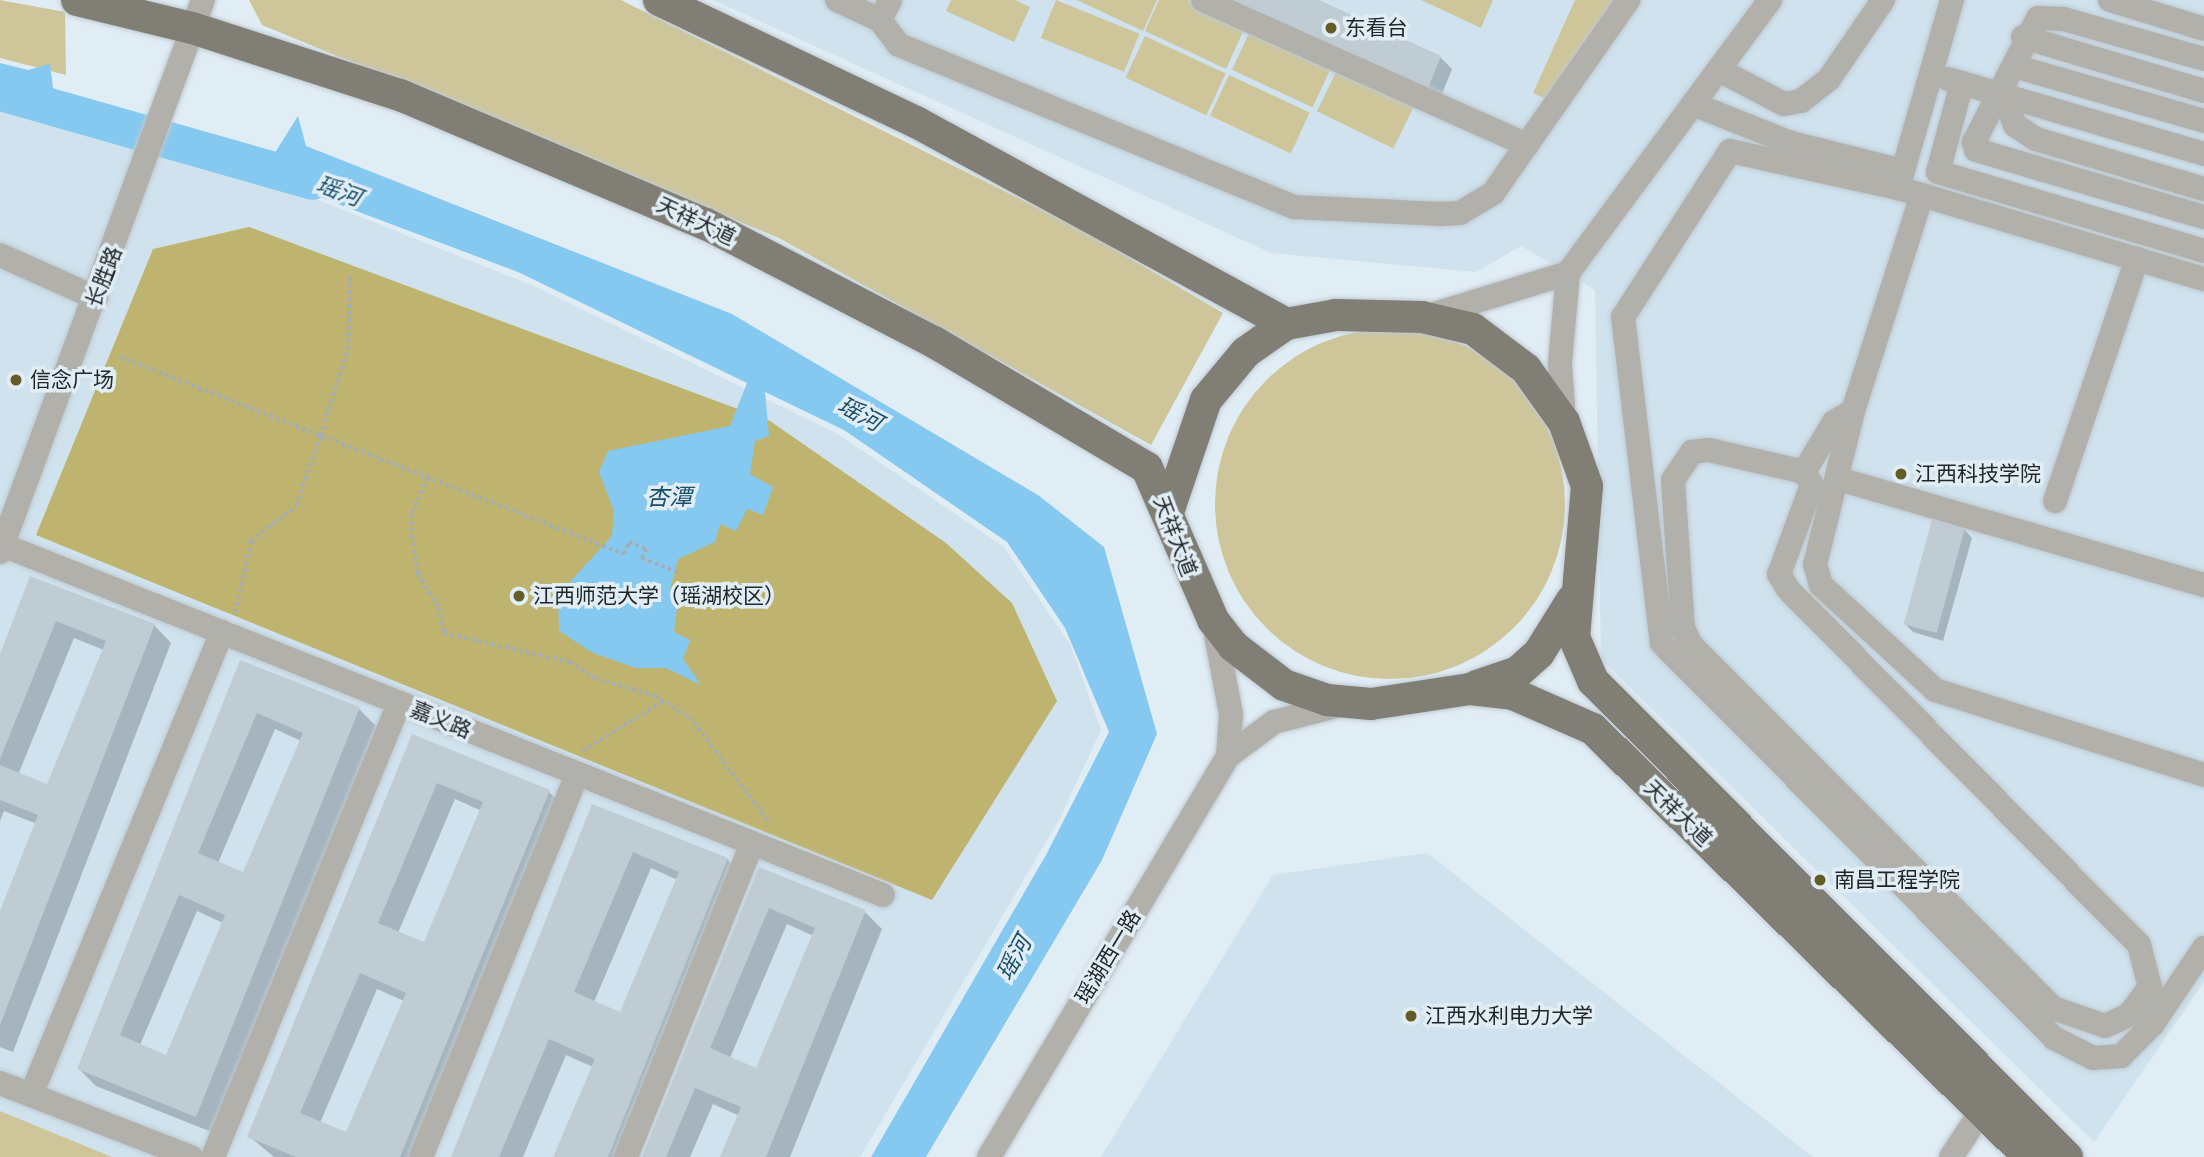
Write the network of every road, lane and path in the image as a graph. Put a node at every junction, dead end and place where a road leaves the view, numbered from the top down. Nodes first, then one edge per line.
1 (77, 0) edge
2 (659, 0) edge
3 (837, 0) edge
4 (1203, 0) edge
5 (1628, 0) edge
6 (1770, 0) edge
7 (1883, 0) edge
8 (1952, 0) edge
9 (2110, 0) edge
10 (885, 10) edge
11 (197, 14) edge
12 (2204, 29) edge
13 (2024, 37) junction
14 (2204, 59) edge
15 (2014, 66) junction
16 (1718, 70) junction
17 (1931, 74) junction
18 (1962, 83) junction
19 (2204, 91) edge
20 (2004, 95) junction
21 (1693, 104) junction
22 (2204, 121) edge
23 (1527, 145) junction
24 (2204, 153) edge
25 (1908, 185) junction
26 (2204, 189) edge
27 (2204, 217) edge
28 (2204, 251) edge
29 (0, 255) edge
30 (2137, 259) junction
31 (1568, 273) junction
32 (350, 275) dead end
33 (2204, 279) edge
34 (96, 298) junction
35 (1422, 317) junction
36 (1286, 324) junction
37 (120, 357) dead end
38 (1853, 411) junction
39 (1564, 422) junction
40 (320, 436) junction
41 (1804, 472) junction
42 (428, 478) junction
43 (1839, 479) junction
44 (2055, 501) dead end
45 (1169, 509) junction
46 (1, 547) edge
47 (679, 573) dead end
48 (2204, 585) edge
49 (1578, 588) junction
50 (1213, 620) junction
51 (222, 632) junction
52 (1470, 689) junction
53 (663, 701) junction
54 (1351, 702) junction
55 (399, 703) junction
56 (1228, 757) junction
57 (579, 762) junction
58 (2204, 775) edge
59 (769, 822) dead end
60 (752, 843) junction
61 (883, 895) dead end
62 (2204, 948) edge
63 (0, 1083) edge
64 (31, 1095) junction
65 (1989, 1100) junction
66 (191, 1157) edge
67 (213, 1157) edge
68 (421, 1157) edge
69 (626, 1157) edge
70 (989, 1157) edge
71 (1951, 1157) edge
72 (2029, 1157) edge
73 (2067, 1157) edge

1 - 11 main road, 天祥大道
2 - 36 main road
3 - 10 street
4 - 23 street
5 - 23 street
6 - 16 street
7 - 16 street
8 - 17 street
9 - 12 street
10 - 23 street
11 - 34 street, 长胜路
11 - 45 main road, 天祥大道
13 - 14 street
13 - 15 street
13 - 19 street
15 - 20 street
15 - 22 street
16 - 21 street
17 - 18 street
17 - 25 street
18 - 20 street
18 - 28 street
20 - 24 street
20 - 26 street
20 - 27 street
21 - 25 street
21 - 31 street
25 - 30 street
25 - 38 street
25 - 62 street
29 - 34 street
30 - 33 street
30 - 44 street
31 - 35 street
31 - 39 street
32 - 40 path
34 - 46 street, 长胜路
35 - 36 main road, 天祥大道
35 - 39 main road, 天祥大道
36 - 45 main road
37 - 40 path
38 - 41 street
38 - 43 street
39 - 49 main road, 天祥大道
40 - 42 path
40 - 51 path
41 - 41 street
42 - 47 path
42 - 53 path
43 - 48 street
43 - 58 street
45 - 50 main road, 天祥大道
46 - 51 street, 嘉义路
49 - 52 main road
49 - 65 main road, 天祥大道
50 - 54 main road, 天祥大道
50 - 56 street
51 - 55 street, 嘉义路
51 - 64 street
52 - 54 main road, 天祥大道
52 - 65 main road, 天祥大道
53 - 57 path
53 - 59 path
54 - 56 street
55 - 57 street, 嘉义路
55 - 67 street
56 - 70 street, 瑶湖西一路
57 - 60 street, 嘉义路
57 - 68 street
60 - 61 street, 嘉义路
60 - 69 street
63 - 64 street
64 - 66 street
65 - 71 street
65 - 72 main road, 天祥大道
65 - 73 main road, 天祥大道

